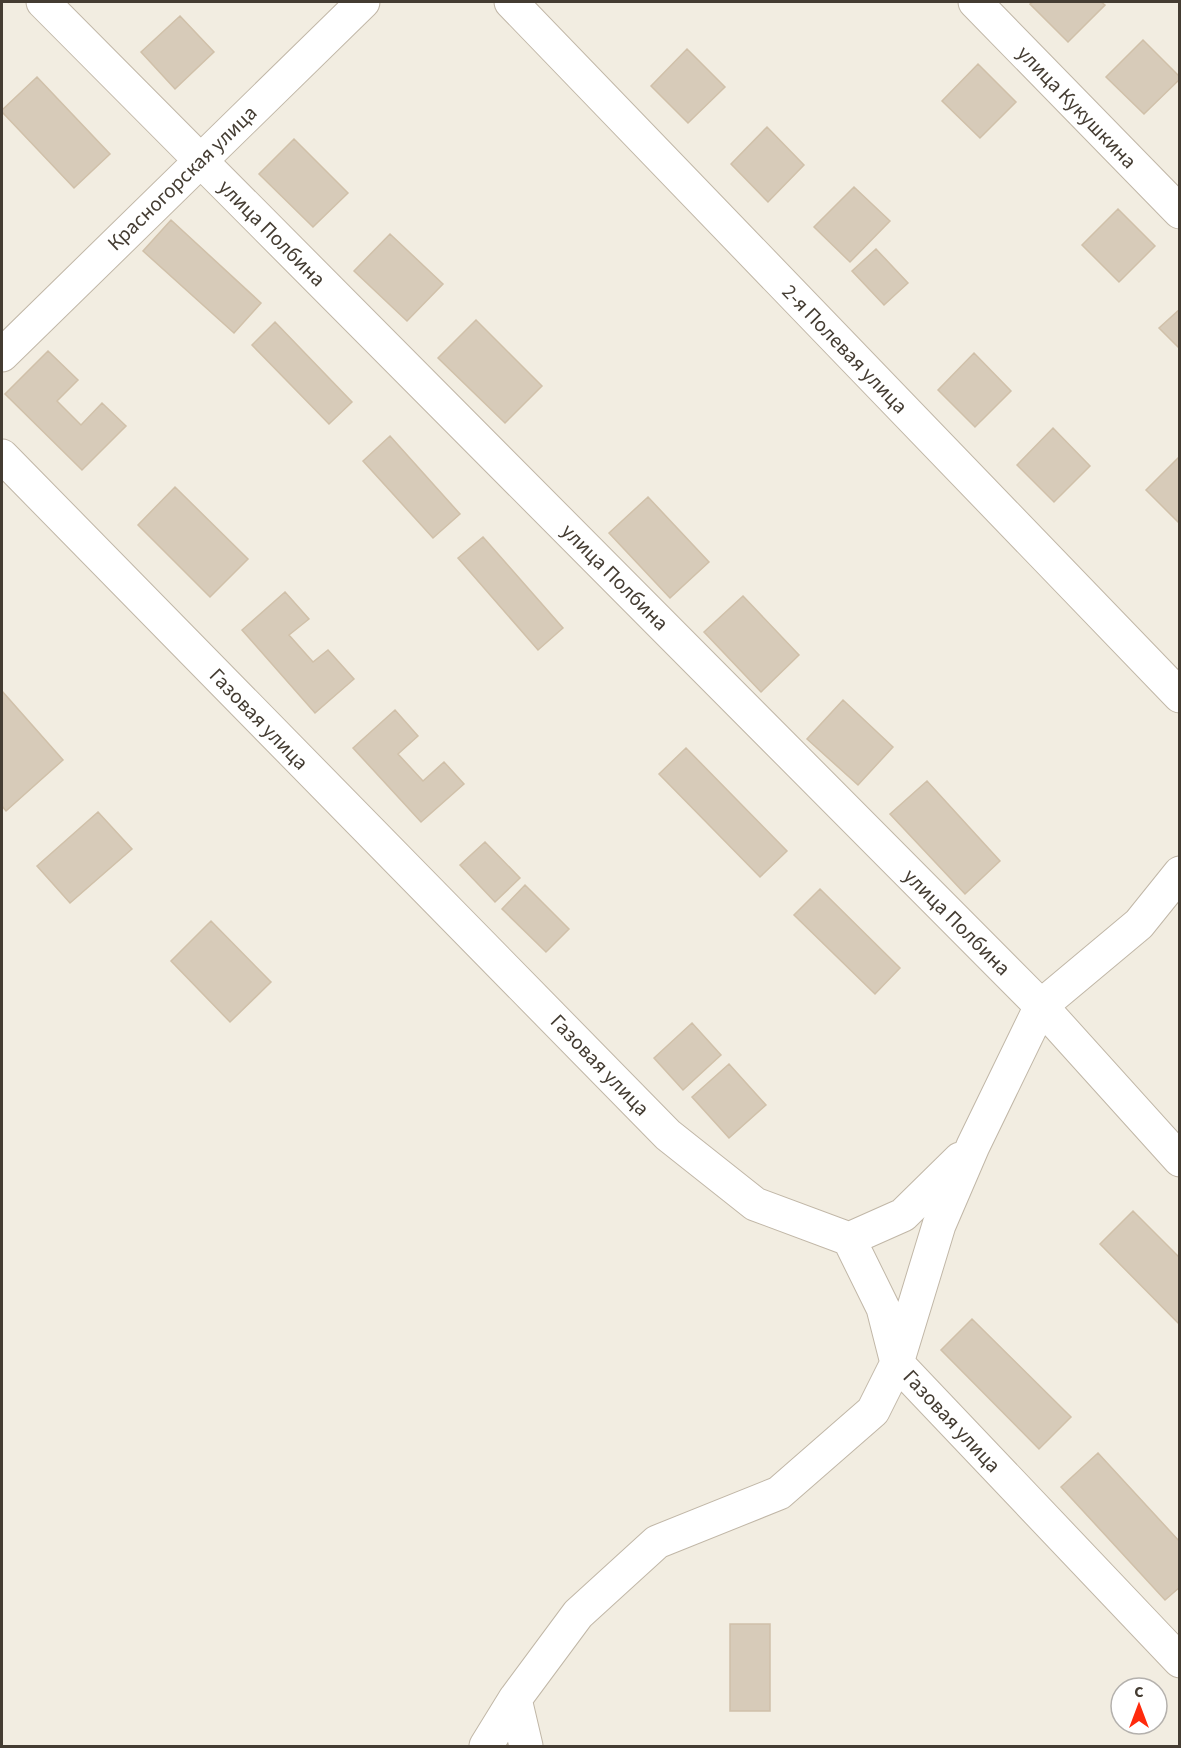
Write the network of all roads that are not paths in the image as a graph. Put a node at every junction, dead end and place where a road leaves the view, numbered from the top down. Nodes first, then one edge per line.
1 (43, 2) edge
2 (363, 2) edge
3 (512, 2) edge
4 (975, 2) edge
5 (200, 160) junction
6 (1179, 212) edge
7 (2, 355) edge
8 (2, 456) edge
9 (1179, 696) edge
10 (1179, 873) edge
11 (1041, 1006) junction
12 (974, 1146) junction
13 (1176, 1147) edge
14 (849, 1239) junction
15 (897, 1363) junction
16 (1179, 1661) edge
17 (515, 1699) junction
18 (486, 1746) edge
19 (526, 1746) edge

1 - 5 street, улица Полбина
2 - 5 street, Красногорская улица
3 - 9 street, 2-я Полевая улица
4 - 6 street, улица Кукушкина
5 - 7 street, Красногорская улица
5 - 11 street, улица Полбина
8 - 14 street, Газовая улица
10 - 11 street
11 - 12 street
11 - 13 street, улица Полбина
12 - 14 street
12 - 15 street
14 - 15 street, Газовая улица
15 - 16 street, Газовая улица
15 - 17 street
17 - 18 street
17 - 19 street

